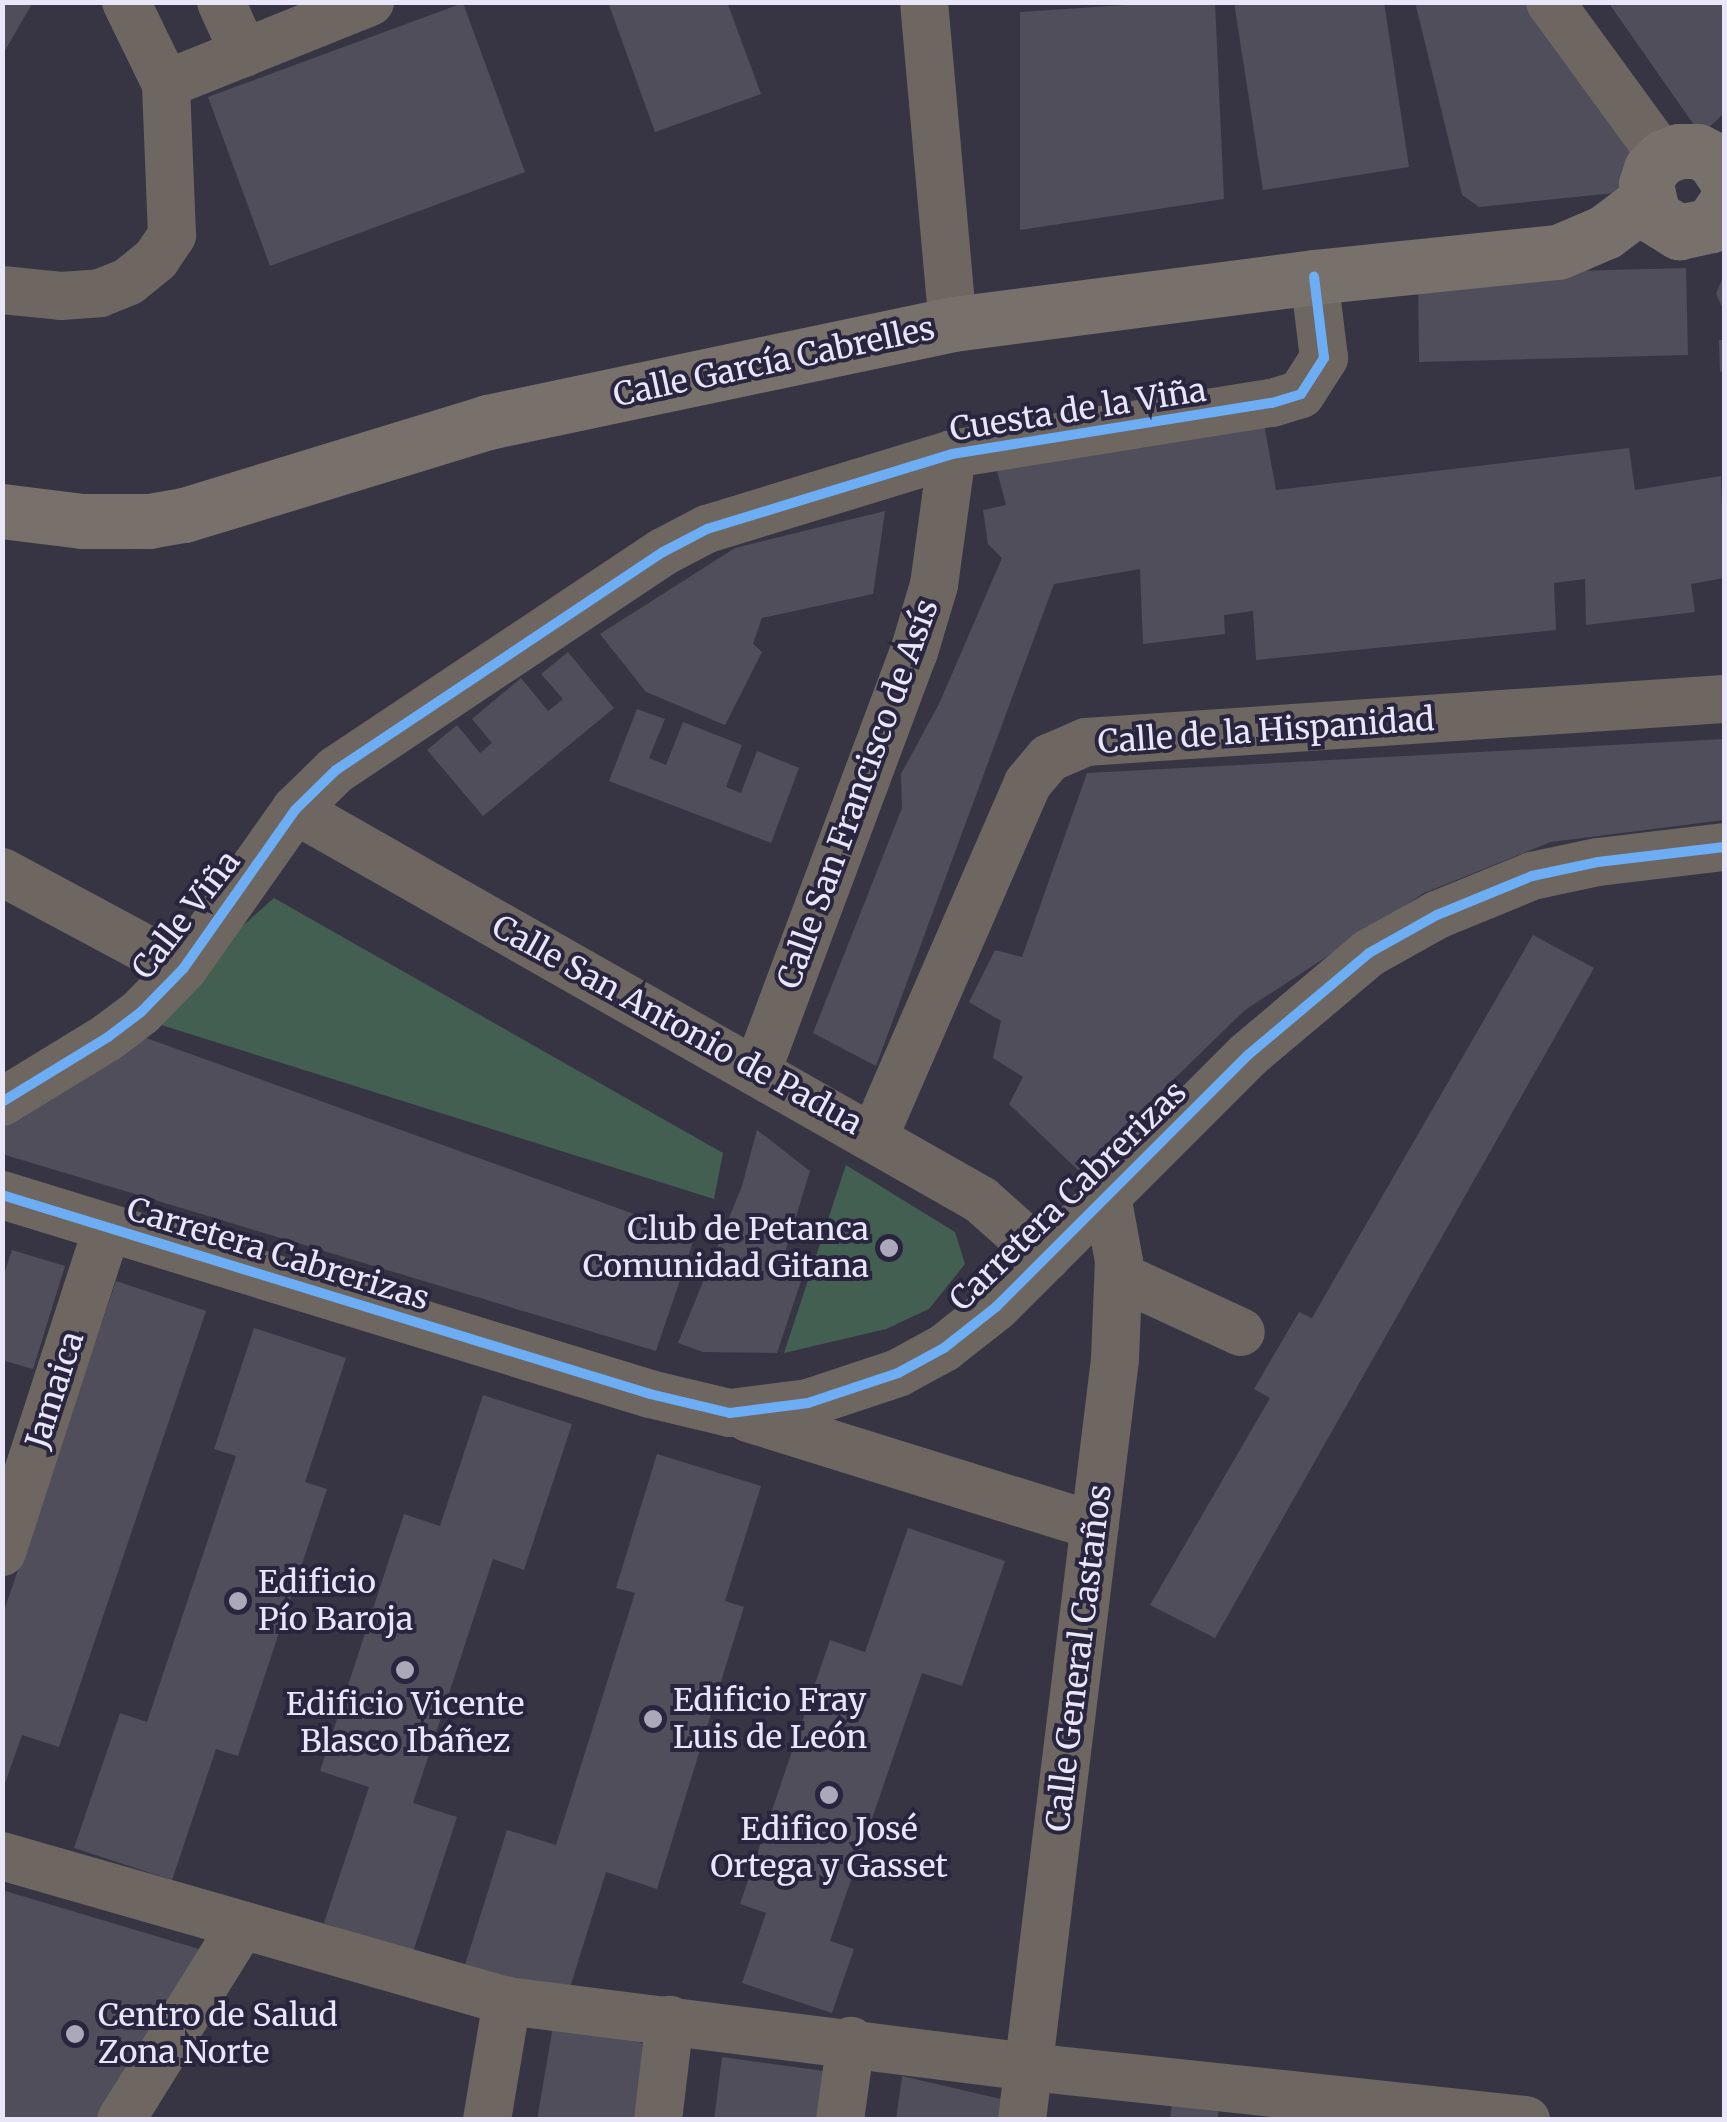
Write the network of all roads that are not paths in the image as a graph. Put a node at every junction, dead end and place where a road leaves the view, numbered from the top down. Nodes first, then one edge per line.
1 (126, 2) edge
2 (221, 2) edge
3 (370, 2) edge
4 (924, 2) edge
5 (1550, 2) edge
6 (308, 14) edge
7 (244, 53) junction
8 (166, 84) junction
9 (1700, 194) edge
10 (1314, 277) junction
11 (2, 290) edge
12 (953, 324) junction
13 (952, 454) junction
14 (2, 511) edge
15 (1724, 699) edge
16 (295, 810) junction
17 (1724, 847) edge
18 (2, 872) edge
19 (184, 969) junction
20 (757, 1071) junction
21 (2, 1102) edge
22 (874, 1137) junction
23 (2, 1195) edge
24 (1107, 1196) junction
25 (107, 1228) junction
26 (1046, 1258) junction
27 (1119, 1276) junction
28 (1242, 1332) dead end
29 (730, 1413) junction
30 (1095, 1526) junction
31 (2, 1552) edge
32 (2, 1856) edge
33 (242, 1925) junction
34 (507, 2001) junction
35 (670, 2020) junction
36 (851, 2042) junction
37 (1029, 2067) junction
38 (1439, 2115) edge
39 (122, 2120) edge
40 (486, 2120) edge
41 (658, 2120) edge
42 (840, 2120) edge
43 (1022, 2120) edge
44 (1526, 2120) edge

1 - 8 street
2 - 7 street
3 - 6 street
4 - 12 street
5 - 9 street
6 - 7 street
7 - 8 street
8 - 11 street
9 - 10 main road, Calle García Cabrelles
10 - 12 main road, Calle García Cabrelles
10 - 13 street, Cuesta de la Viña
12 - 14 main road, Calle García Cabrelles
13 - 16 street, Cuesta de la Viña
13 - 20 street, Calle San Francisco de Asís
15 - 22 street, Calle de la Hispanidad
16 - 19 street, Calle Viña
16 - 20 street, Calle San Antonio de Padua
17 - 24 street, Carretera Cabrerizas
18 - 19 street, Calle Viña
19 - 21 street, Calle Viña
20 - 22 street, Calle San Antonio de Padua
22 - 26 street, Calle San Antonio de Padua
23 - 25 street, Carretera Cabrerizas
24 - 26 street, Carretera Cabrerizas
24 - 27 street, Calle General Castaños
25 - 29 street, Carretera Cabrerizas
25 - 31 street, Jamaica
26 - 29 street, Carretera Cabrerizas
27 - 28 street
27 - 30 street, Calle General Castaños
29 - 30 street
30 - 37 street, Calle General Castaños
32 - 33 street
33 - 34 street
33 - 39 street
34 - 35 street
34 - 40 street
35 - 36 street
35 - 41 street
36 - 37 street
36 - 42 street
37 - 38 street
37 - 43 street, Calle General Castaños
38 - 44 street

